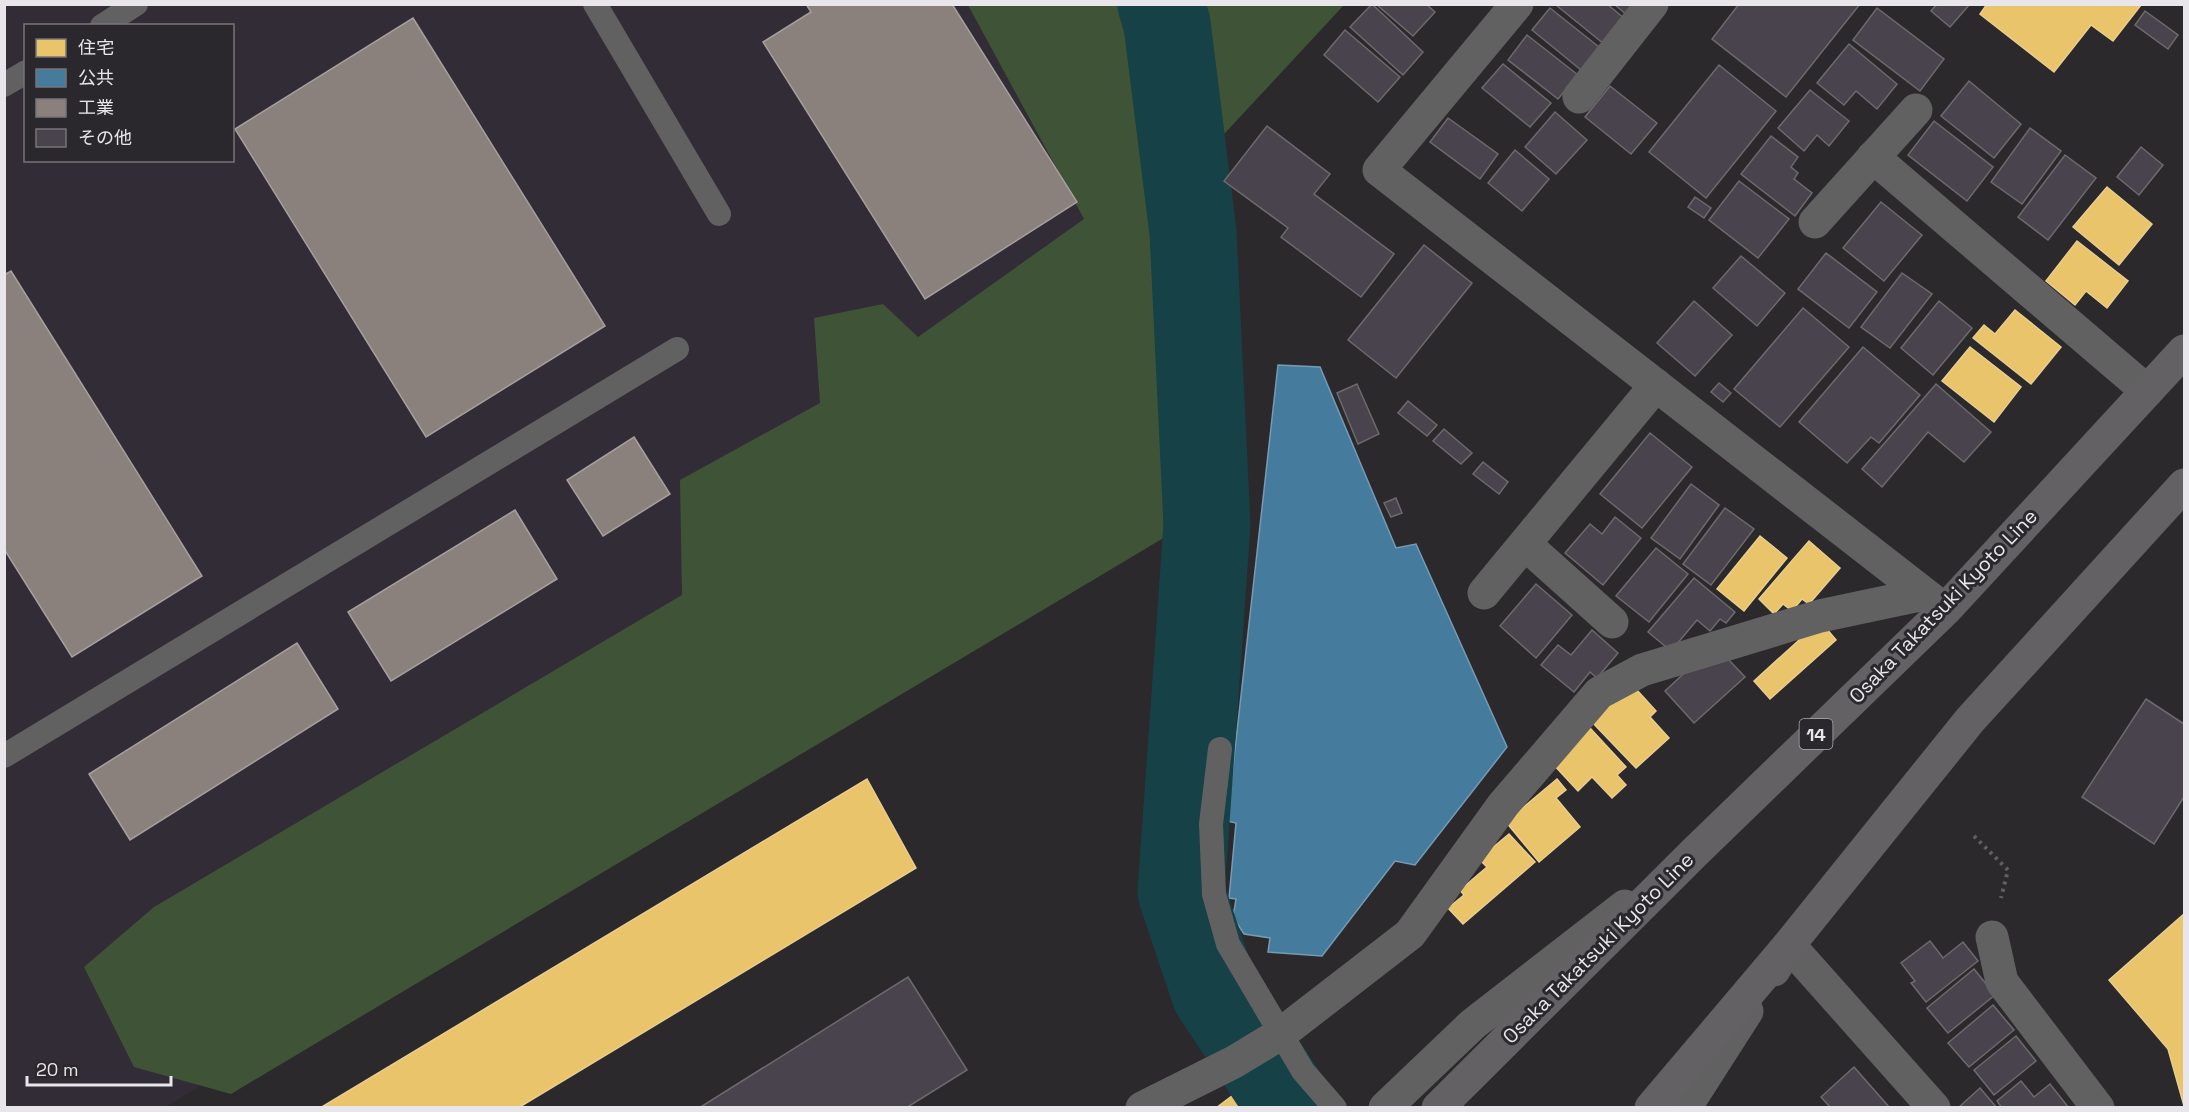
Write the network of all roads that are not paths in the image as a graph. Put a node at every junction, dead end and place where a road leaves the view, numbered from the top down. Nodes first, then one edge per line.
1 (136, 4) edge
2 (595, 4) edge
3 (1517, 4) edge
4 (1653, 4) edge
5 (105, 24) edge
6 (24, 73) edge
7 (4, 85) edge
8 (1579, 97) dead end
9 (1916, 110) dead end
10 (1873, 158) junction
11 (719, 214) dead end
12 (1815, 222) dead end
13 (677, 349) dead end
14 (2184, 351) edge
15 (1656, 385) junction
16 (2147, 391) junction
17 (2184, 485) edge
18 (1525, 544) junction
19 (1484, 594) dead end
20 (1934, 602) junction
21 (1612, 622) dead end
22 (1220, 750) dead end
23 (4, 756) edge
24 (1694, 853) junction
25 (1992, 937) road end
26 (1790, 945) junction
27 (1274, 1038) junction
28 (1142, 1107) edge
29 (1335, 1107) edge
30 (1385, 1107) edge
31 (1438, 1107) edge
32 (1651, 1107) edge
33 (1685, 1107) edge
34 (1934, 1107) edge
35 (2098, 1107) edge

1 - 5 lane
2 - 11 lane
3 - 15 street
4 - 8 street
6 - 7 lane
9 - 10 street
10 - 12 street
10 - 16 street
13 - 23 lane
14 - 16 main road, Osaka Takatsuki Kyoto Line / 14
15 - 18 street
15 - 20 street
16 - 20 main road, Osaka Takatsuki Kyoto Line / 14
17 - 26 main road
18 - 19 street
18 - 21 street
20 - 24 main road, Osaka Takatsuki Kyoto Line / 14
20 - 27 street
22 - 27 lane
24 - 30 street
24 - 31 main road, Osaka Takatsuki Kyoto Line / 14
25 - 35 street
26 - 32 main road
26 - 33 street
26 - 34 street
27 - 28 street
27 - 29 lane

